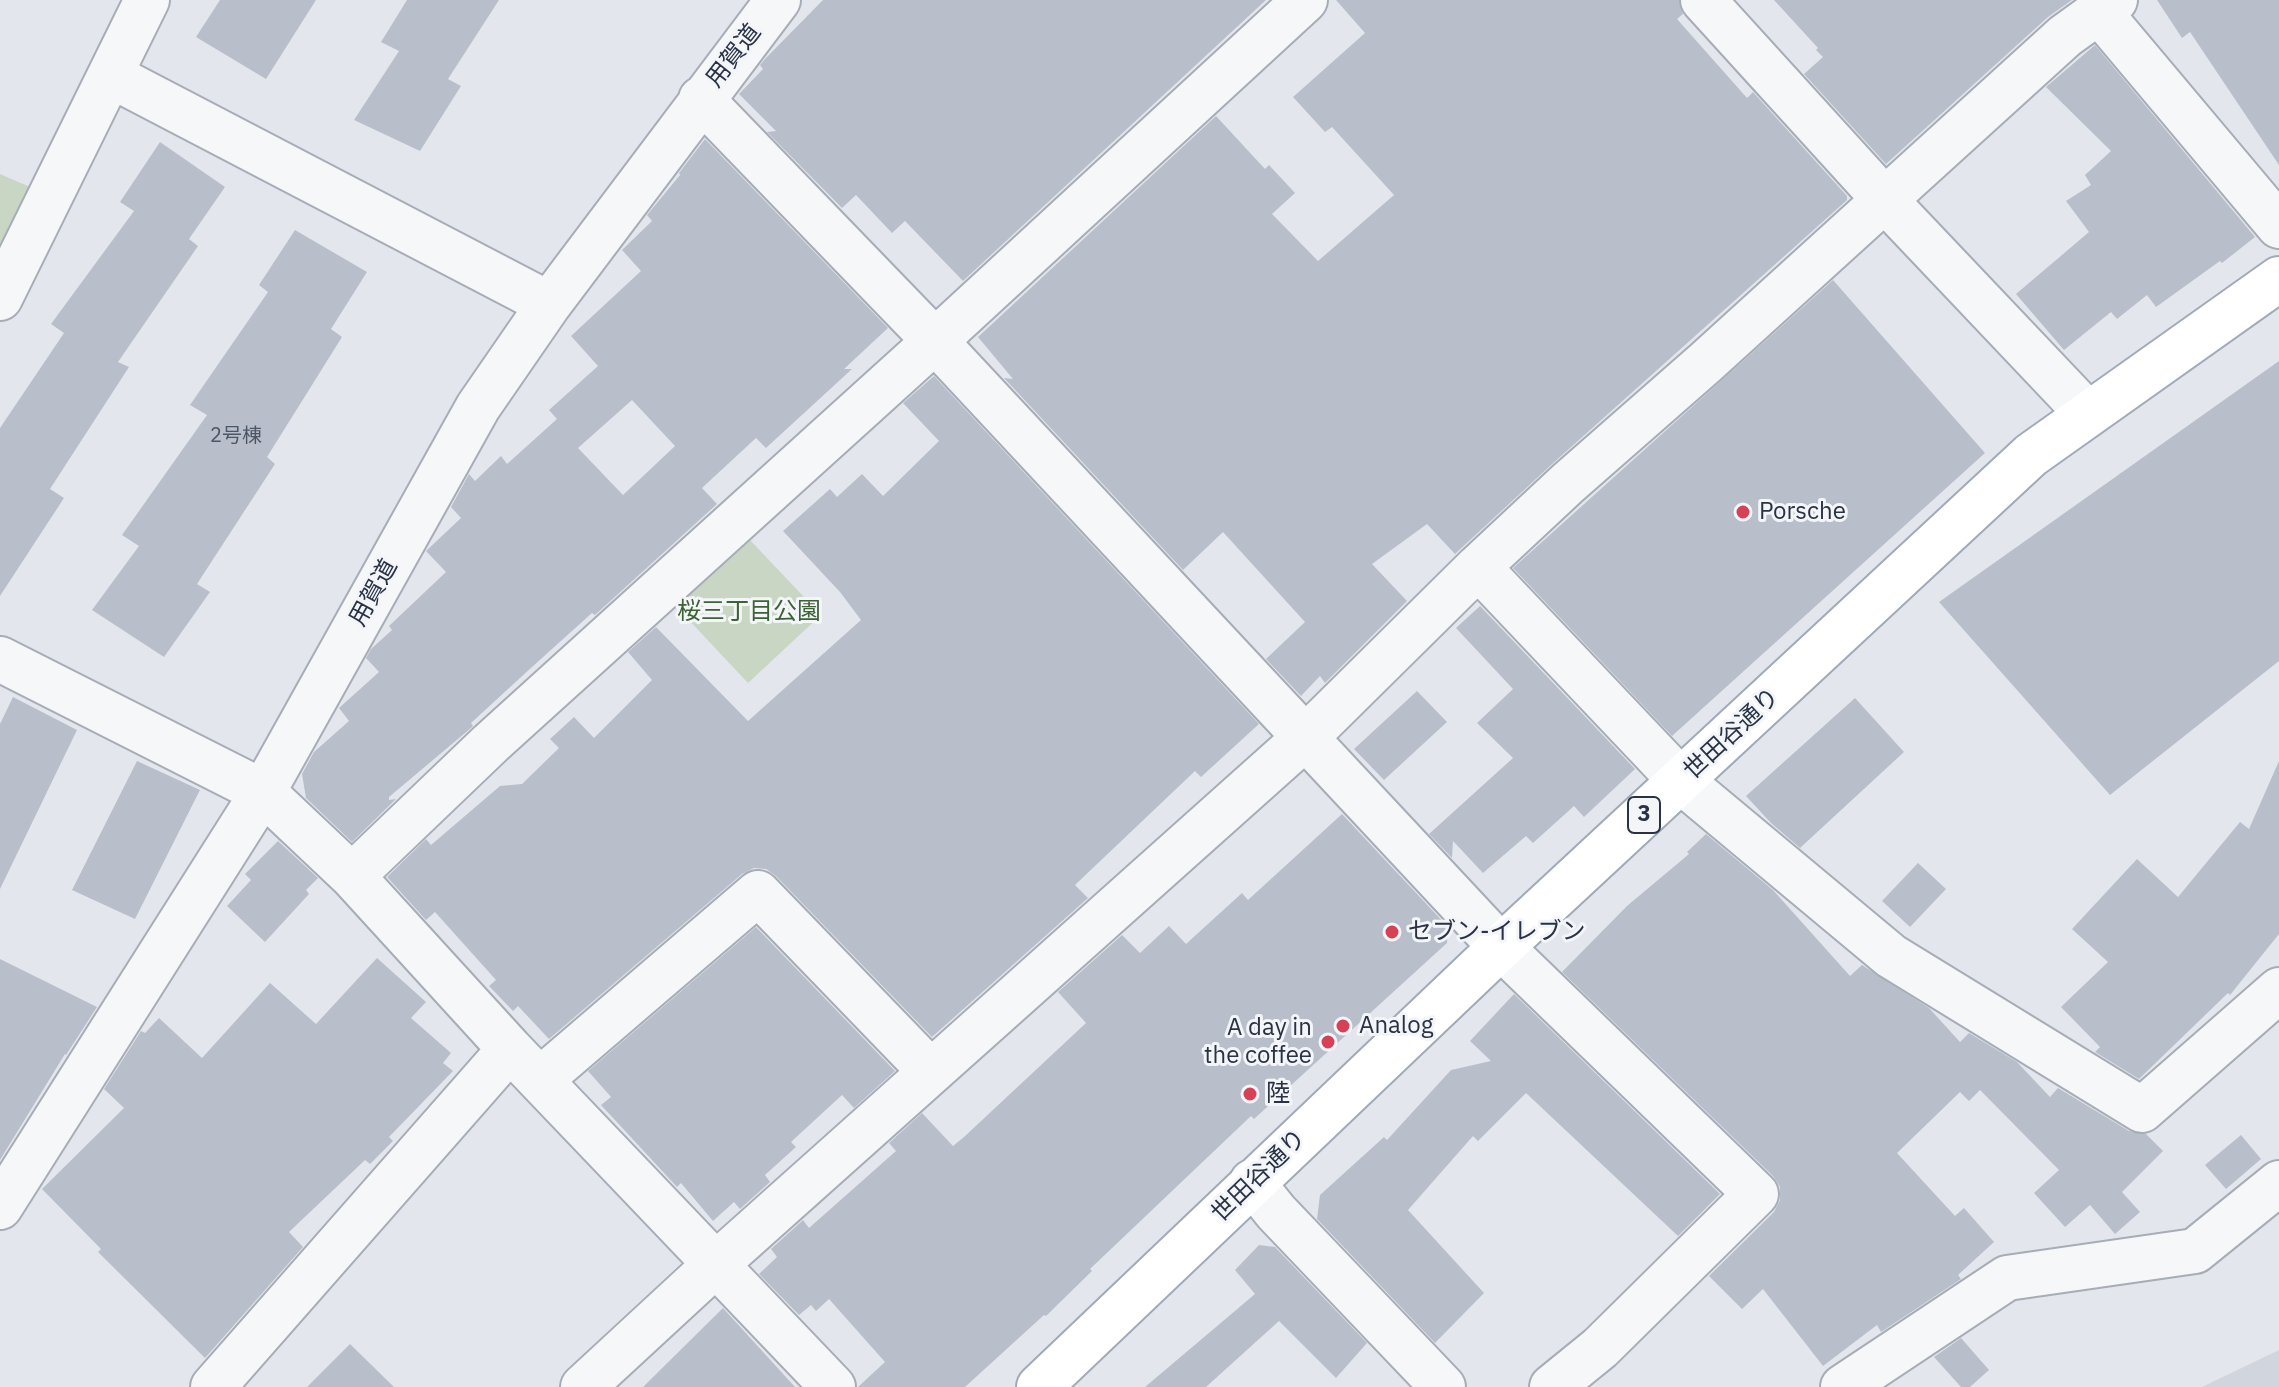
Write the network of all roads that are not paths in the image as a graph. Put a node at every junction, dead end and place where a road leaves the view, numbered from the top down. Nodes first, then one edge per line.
1 (147, 0) edge
2 (778, 0) edge
3 (1305, 0) edge
4 (1717, 5) edge
5 (2108, 6) edge
6 (110, 75) junction
7 (701, 99) junction
8 (1884, 199) junction
9 (2279, 226) edge
10 (2279, 279) edge
11 (0, 298) edge
12 (549, 304) junction
13 (935, 341) junction
14 (2088, 414) junction
15 (1478, 567) junction
16 (0, 659) edge
17 (1306, 737) junction
18 (1681, 781) junction
19 (263, 792) junction
20 (352, 876) junction
21 (1501, 947) junction
22 (2279, 990) edge
23 (525, 1064) junction
24 (931, 1072) junction
25 (1252, 1182) junction
26 (2279, 1183) edge
27 (0, 1207) edge
28 (715, 1265) junction
29 (213, 1387) edge
30 (583, 1387) edge
31 (833, 1387) edge
32 (1039, 1387) edge
33 (1443, 1387) edge
34 (1552, 1387) edge
35 (1843, 1387) edge

1 - 6 street
2 - 7 street, 用賀道
3 - 13 street
4 - 8 street
5 - 8 street
5 - 9 street
6 - 11 street
6 - 12 street
7 - 12 street, 用賀道
7 - 13 street
8 - 14 street
8 - 15 street
10 - 14 main road, 世田谷通り / 3
12 - 19 street, 用賀道
13 - 17 street
13 - 20 street
14 - 18 main road, 世田谷通り / 3
15 - 17 street
15 - 18 street
16 - 19 street
17 - 21 street
17 - 24 street
18 - 21 main road, 世田谷通り / 3
18 - 22 street
19 - 20 street
19 - 27 street, 用賀道
20 - 23 street
21 - 25 main road, 世田谷通り / 3
21 - 34 street
23 - 24 street
23 - 28 street
23 - 29 street
24 - 28 street
25 - 32 main road, 世田谷通り / 3
25 - 33 street
26 - 35 street
28 - 30 street
28 - 31 street

